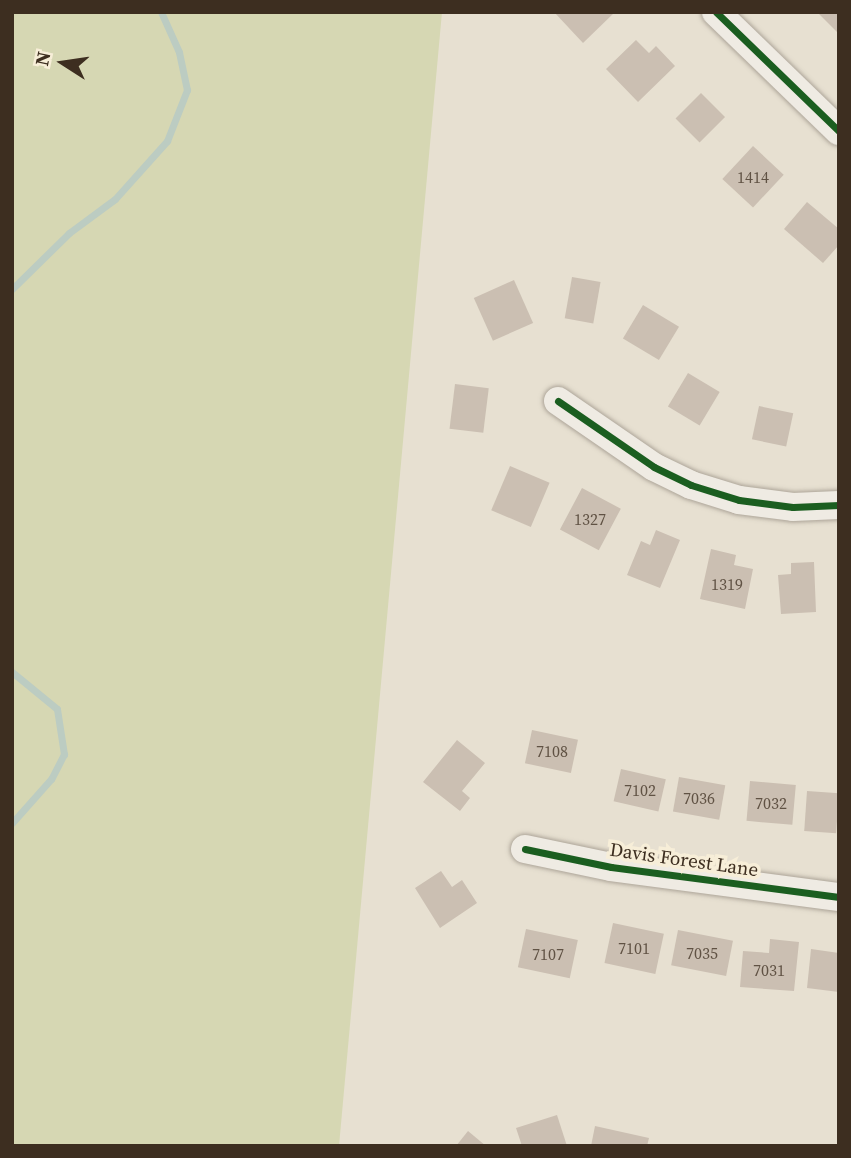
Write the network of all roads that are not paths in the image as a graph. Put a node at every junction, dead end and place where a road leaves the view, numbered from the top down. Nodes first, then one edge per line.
1 (716, 12) edge
2 (839, 131) edge
3 (558, 401) dead end
4 (839, 505) edge
5 (525, 849) dead end
6 (839, 897) edge

1 - 2 street
3 - 4 street
5 - 6 street, Davis Forest Lane

